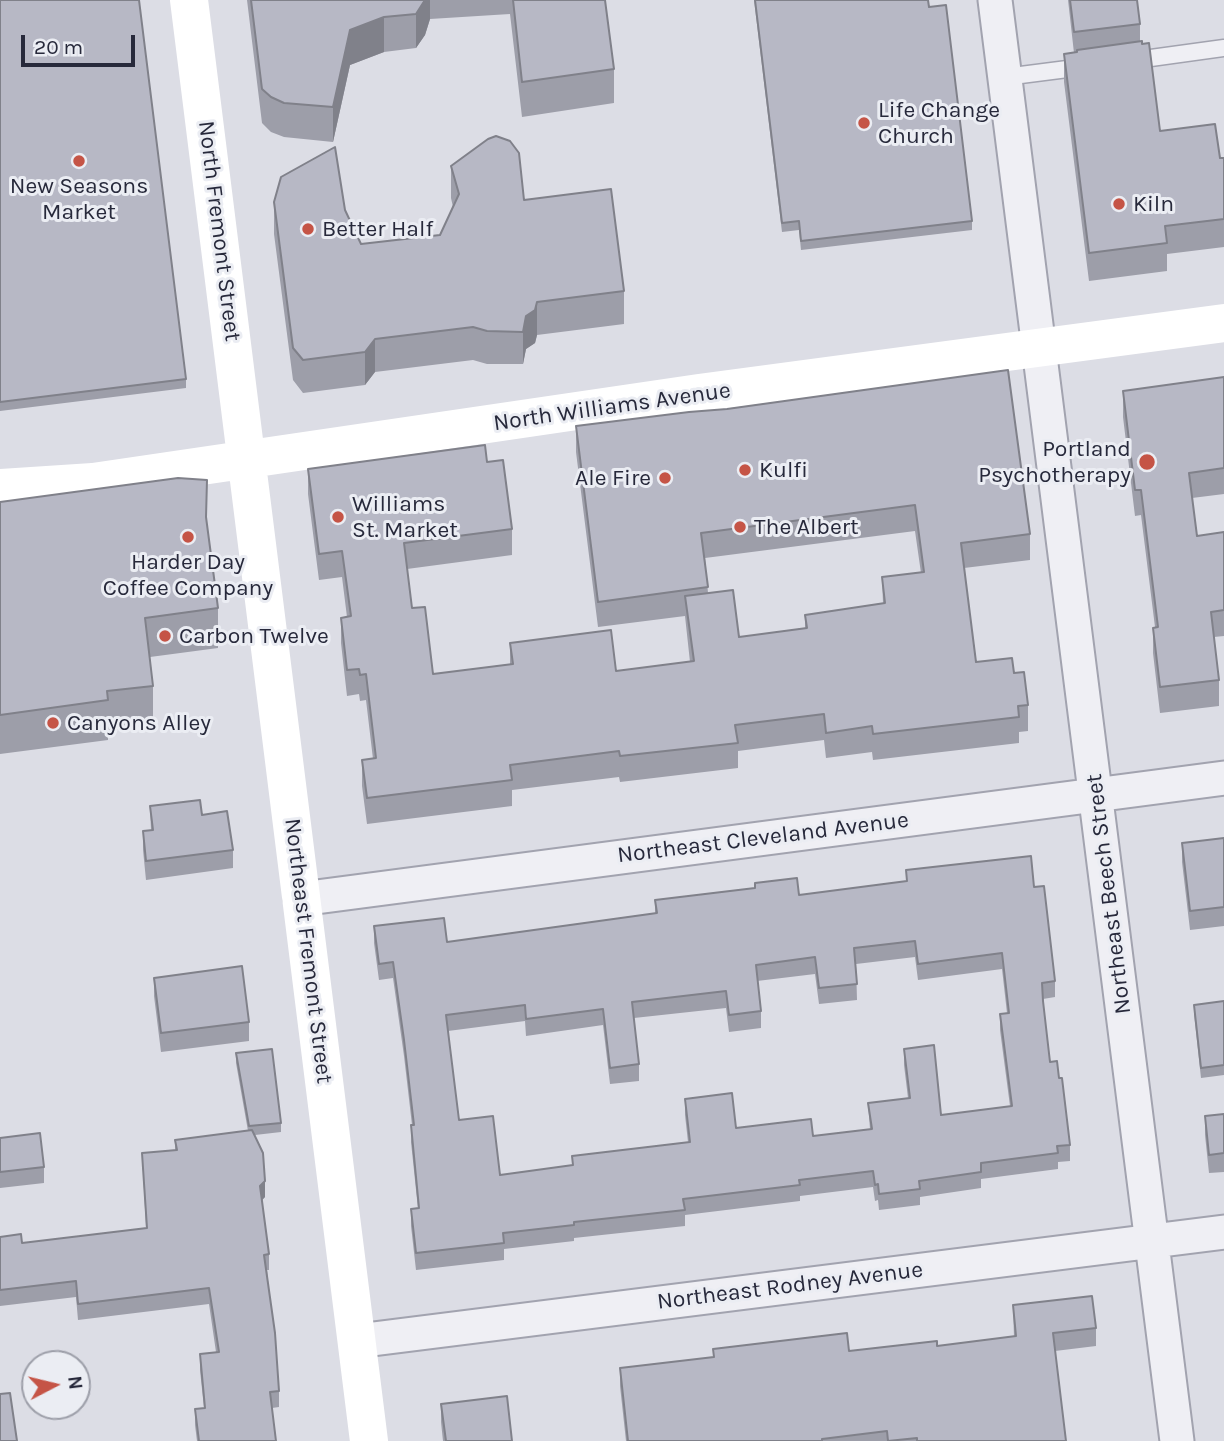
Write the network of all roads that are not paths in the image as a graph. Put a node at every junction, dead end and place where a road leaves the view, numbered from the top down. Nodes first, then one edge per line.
1 (189, 0) edge
2 (995, 0) edge
3 (1224, 48) edge
4 (1005, 78) junction
5 (1224, 323) edge
6 (1040, 347) junction
7 (248, 461) junction
8 (0, 488) edge
9 (1224, 778) edge
10 (1097, 794) junction
11 (301, 899) junction
12 (1224, 1232) edge
13 (1152, 1241) junction
14 (357, 1341) junction
15 (369, 1441) edge
16 (1178, 1441) edge

1 - 7 main road, North Fremont Street
2 - 4 street, Northeast Beech Street
3 - 4 lane
4 - 6 street, Northeast Beech Street
5 - 6 main road, North Williams Avenue
6 - 7 main road, North Williams Avenue
6 - 10 street, Northeast Beech Street
7 - 8 main road, North Williams Avenue
7 - 11 main road, Northeast Fremont Street
9 - 10 street, Northeast Cleveland Avenue
10 - 11 street, Northeast Cleveland Avenue
10 - 13 street, Northeast Beech Street
11 - 14 main road, Northeast Fremont Street
12 - 13 street, Northeast Rodney Avenue
13 - 14 street, Northeast Rodney Avenue
13 - 16 street, Northeast Beech Street
14 - 15 main road, Northeast Fremont Street

